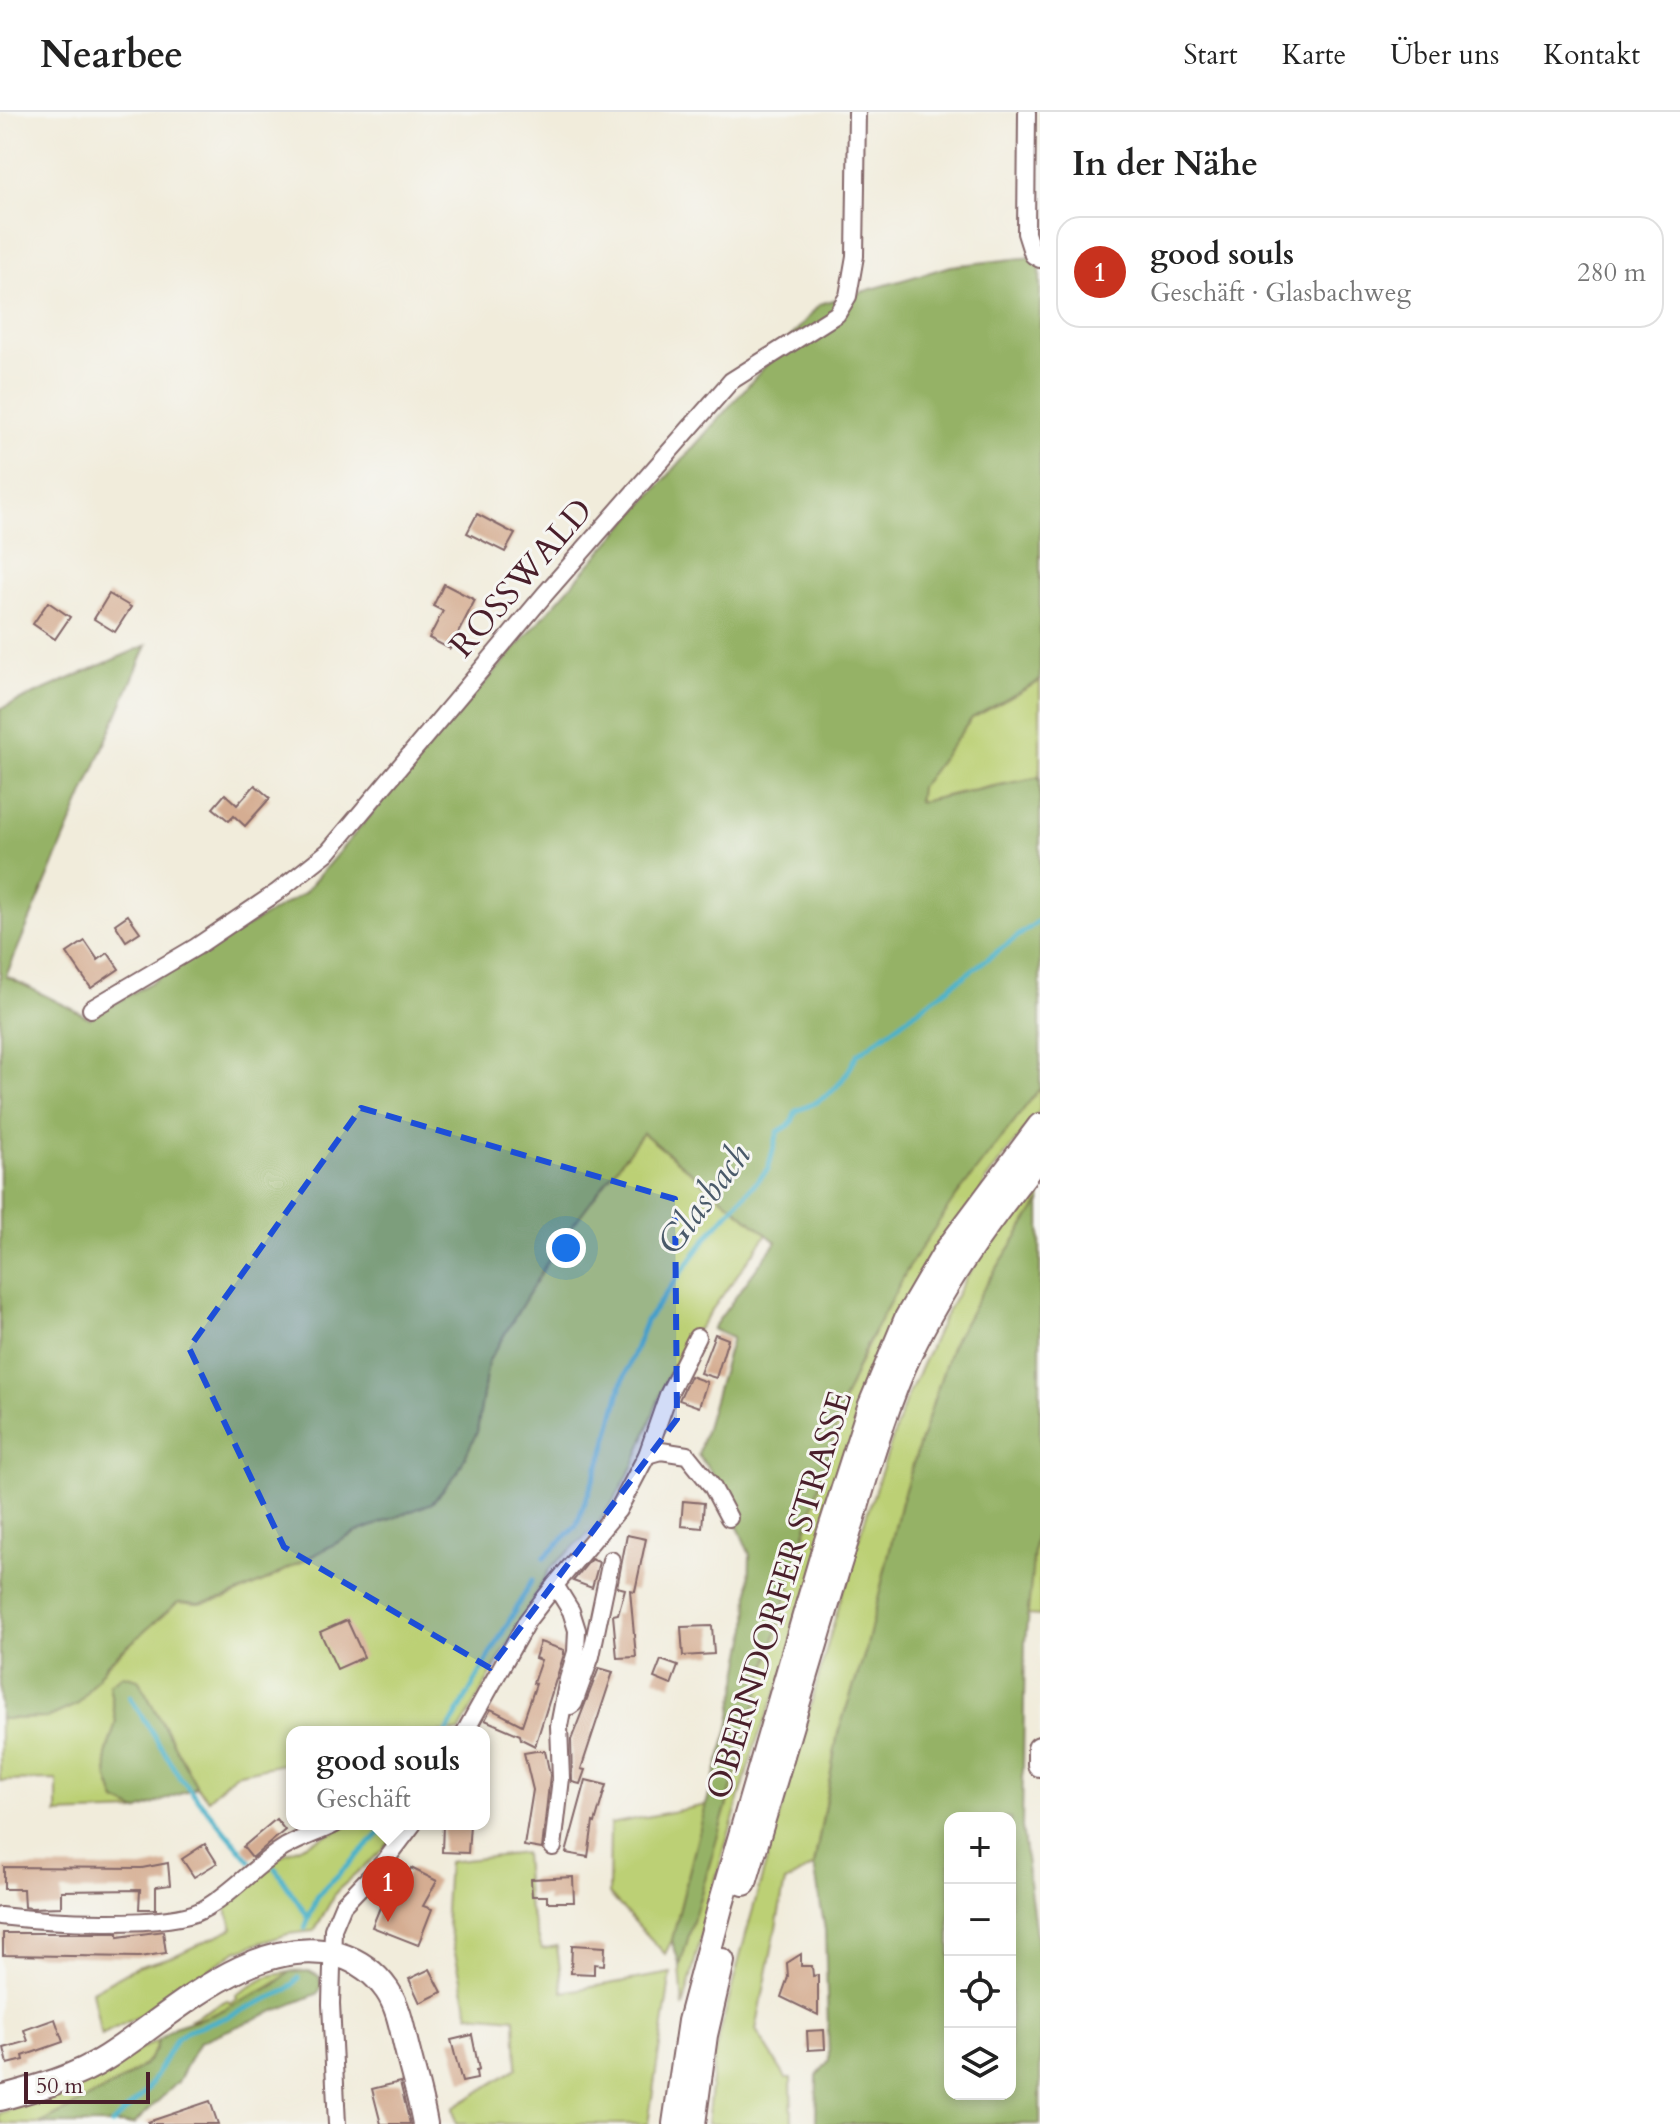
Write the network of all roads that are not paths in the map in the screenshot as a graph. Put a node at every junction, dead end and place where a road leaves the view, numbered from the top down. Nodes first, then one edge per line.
1 (857, 112) edge
2 (1027, 112) edge
3 (1040, 259) edge
4 (91, 1009) dead end
5 (1040, 1126) edge
6 (1040, 1155) edge
7 (697, 1337) dead end
8 (647, 1455) junction
9 (729, 1518) dead end
10 (611, 1560) dead end
11 (555, 1585) junction
12 (563, 1706) junction
13 (468, 1726) edge
14 (1040, 1749) edge
15 (1040, 1764) edge
16 (322, 1830) edge
17 (408, 1830) edge
18 (553, 1847) dead end
19 (0, 1916) edge
20 (332, 1954) junction
21 (0, 2086) edge
22 (42, 2086) junction
23 (0, 2098) edge
24 (337, 2124) edge
25 (425, 2124) edge
26 (675, 2124) edge
27 (693, 2124) edge

1 - 4 street, ROSSWALD
2 - 3 street
5 - 26 main road, OBERNDORFER STRASSE
6 - 27 main road, OBERNDORFER STRASSE
7 - 8 street
8 - 9 street
8 - 11 street
10 - 12 street
11 - 12 street
11 - 13 street
12 - 18 street
14 - 15 main road
16 - 19 street
17 - 20 street
20 - 22 main road
20 - 24 street
20 - 25 main road
21 - 22 street
22 - 23 main road

